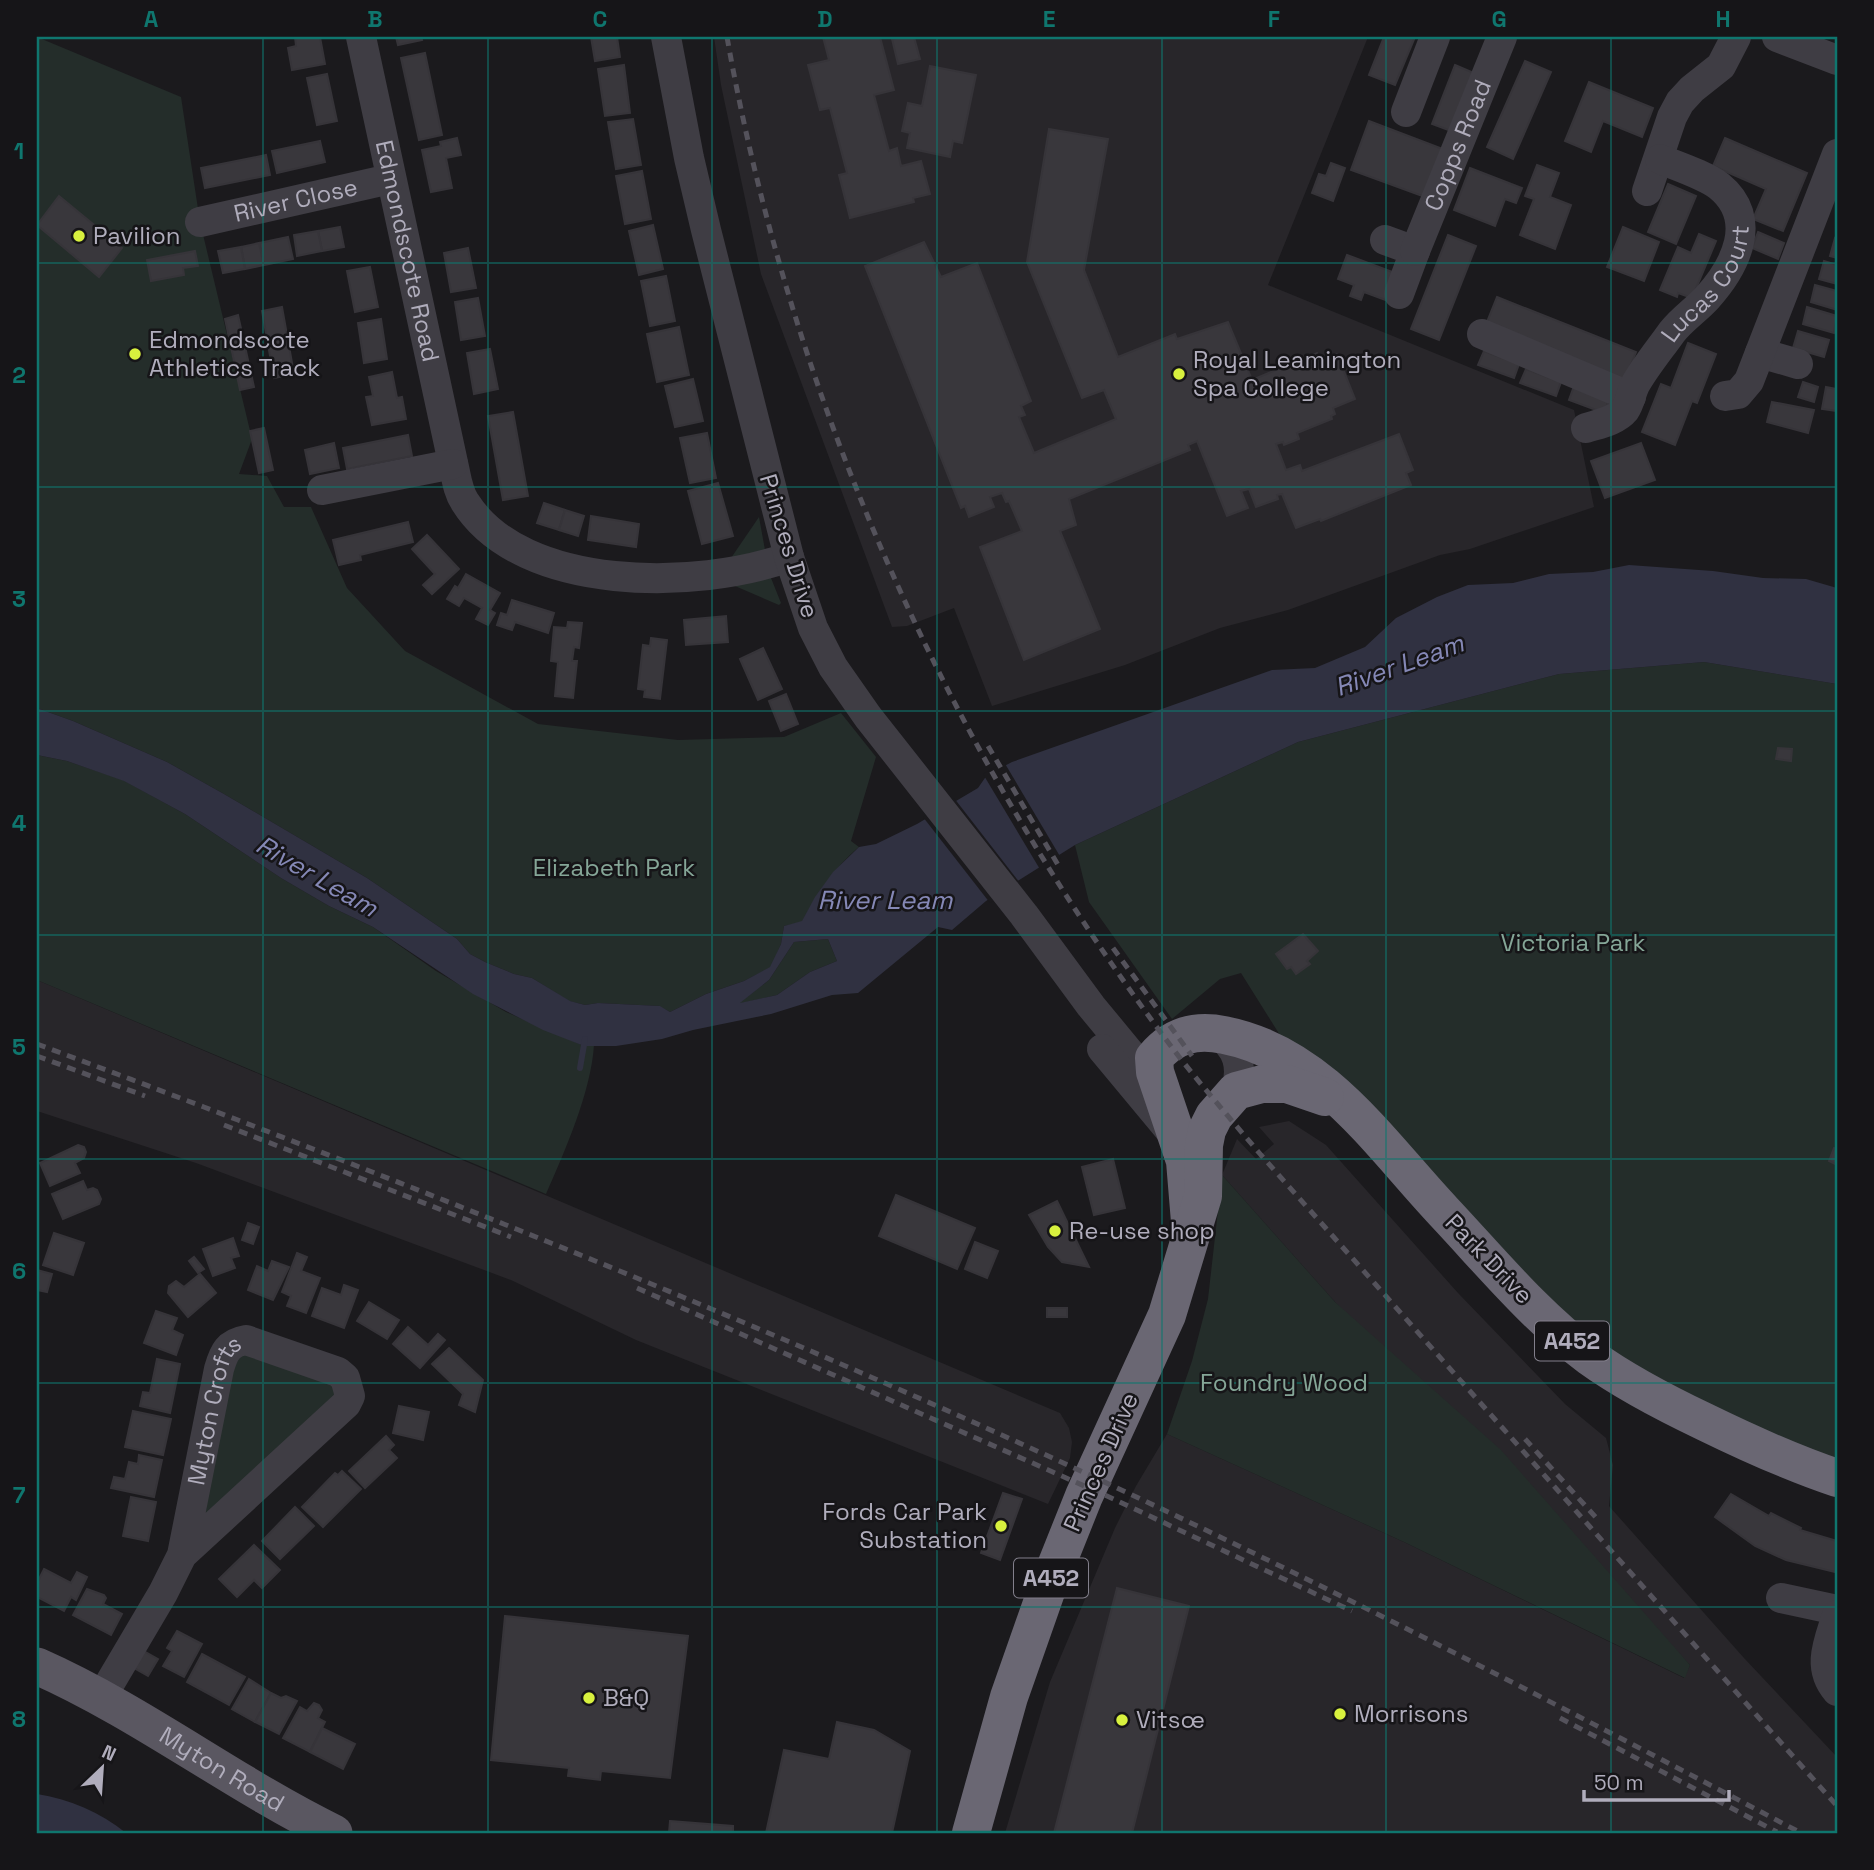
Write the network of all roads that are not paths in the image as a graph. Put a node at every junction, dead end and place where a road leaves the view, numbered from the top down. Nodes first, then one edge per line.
1 (360, 37) edge
2 (666, 37) edge
3 (1435, 37) edge
4 (1736, 37) edge
5 (1777, 37) edge
6 (1498, 38) edge
7 (1837, 60) edge
8 (1406, 112) dead end
9 (1837, 154) edge
10 (1660, 159) junction
11 (390, 179) junction
12 (1647, 191) dead end
13 (200, 222) dead end
14 (1385, 240) dead end
15 (1415, 251) junction
16 (1399, 294) dead end
17 (1482, 334) dead end
18 (1760, 352) junction
19 (1798, 364) dead end
20 (1725, 396) dead end
21 (1631, 397) junction
22 (1586, 428) dead end
23 (453, 464) junction
24 (322, 490) dead end
25 (789, 558) junction
26 (1072, 982) junction
27 (1217, 1034) junction
28 (1152, 1069) junction
29 (1236, 1091) junction
30 (1349, 1108) junction
31 (1191, 1143) junction
32 (1837, 1478) edge
33 (182, 1555) junction
34 (1781, 1598) dead end
35 (1837, 1613) edge
36 (37, 1665) edge
37 (1837, 1691) edge
38 (101, 1698) junction
39 (976, 1826) edge
40 (334, 1833) edge

1 - 11 street, Edmondscote Road
2 - 25 street, Princes Drive
3 - 8 street
4 - 10 street
5 - 7 street
6 - 15 street, Copps Road
9 - 18 street
10 - 12 street
10 - 21 street, Lucas Court
11 - 13 street, River Close
11 - 23 street, Edmondscote Road
14 - 15 street
15 - 16 street, Copps Road
17 - 21 street
18 - 19 street
18 - 20 street
21 - 22 street, Lucas Court
23 - 24 street
23 - 25 street, Edmondscote Road
25 - 26 street, Princes Drive
26 - 28 street, Princes Drive
26 - 31 street, Princes Drive
27 - 28 highway, Park Drive / A452
27 - 29 street
27 - 30 highway, Park Drive / A452
28 - 31 highway, Princes Drive / A452
29 - 30 highway, Park Drive / A452
29 - 31 highway, A452
30 - 32 highway, Park Drive / A452
31 - 39 highway, Princes Drive / A452
33 - 33 street, Myton Crofts
33 - 38 street, Myton Crofts
34 - 35 street
35 - 37 street
36 - 38 main road, Myton Road
38 - 40 main road, Myton Road

